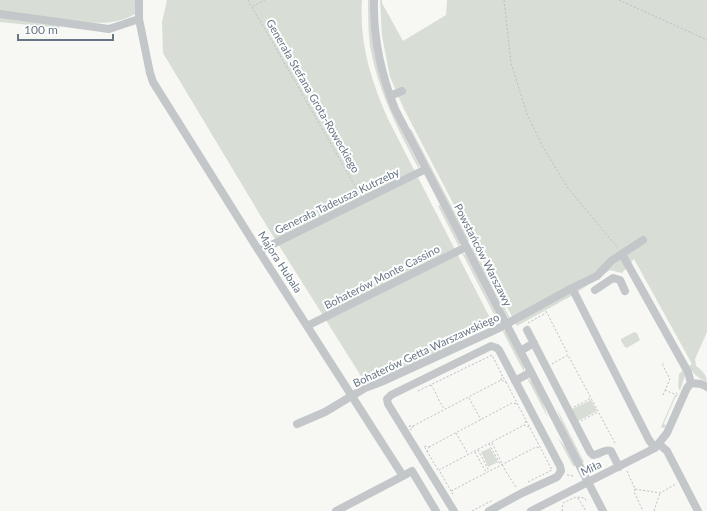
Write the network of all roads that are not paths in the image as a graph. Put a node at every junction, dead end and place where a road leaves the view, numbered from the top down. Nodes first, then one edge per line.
1 (139, 0) edge
2 (374, 0) edge
3 (0, 14) edge
4 (139, 19) junction
5 (402, 91) dead end
6 (390, 96) junction
7 (426, 169) junction
8 (643, 240) dead end
9 (466, 247) junction
10 (259, 251) junction
11 (622, 254) junction
12 (632, 273) junction
13 (620, 280) junction
14 (572, 288) junction
15 (595, 290) dead end
16 (625, 291) dead end
17 (506, 324) junction
18 (307, 326) junction
19 (527, 330) road end
20 (534, 344) junction
21 (520, 351) junction
22 (531, 372) junction
23 (515, 381) junction
24 (692, 383) junction
25 (707, 387) edge
26 (352, 397) junction
27 (297, 424) dead end
28 (657, 446) junction
29 (424, 464) junction
30 (619, 467) junction
31 (412, 471) junction
32 (403, 476) junction
33 (588, 482) junction
34 (501, 505) edge
35 (535, 510) edge
36 (336, 511) edge
37 (436, 511) edge
38 (454, 511) edge
39 (489, 511) edge
40 (603, 511) edge
41 (698, 511) edge

1 - 4 street, Majora Hubala
2 - 6 street, Powstańców Warszawy
3 - 4 street
4 - 10 street, Majora Hubala
5 - 6 street
6 - 7 street, Powstańców Warszawy
7 - 9 street, Powstańców Warszawy
7 - 10 street, Generała Tadeusza Kutrzeby
8 - 11 street, Bohaterów Getta Warszawskiego
9 - 17 street, Powstańców Warszawy
9 - 18 street, Bohaterów Monte Cassino
10 - 18 street, Majora Hubala
11 - 12 street
11 - 14 street, Bohaterów Getta Warszawskiego
12 - 13 street
12 - 24 street
13 - 15 street
13 - 16 street
14 - 17 street, Bohaterów Getta Warszawskiego
14 - 28 street
17 - 21 street, Powstańców Warszawy
17 - 26 street, Bohaterów Getta Warszawskiego
18 - 26 street, Majora Hubala
19 - 20 street
20 - 21 street
20 - 30 street
21 - 22 street, Powstańców Warszawy
22 - 23 street
22 - 33 street, Powstańców Warszawy
23 - 29 street
23 - 34 street
24 - 25 street
24 - 28 street
26 - 27 street, Bohaterów Getta Warszawskiego
26 - 32 street, Majora Hubala
28 - 30 street, Miła
28 - 41 street
29 - 31 street
29 - 38 street
30 - 33 street, Miła
31 - 32 street
31 - 37 street
32 - 36 street
33 - 35 street, Miła
33 - 40 street, Powstańców Warszawy
34 - 39 street

